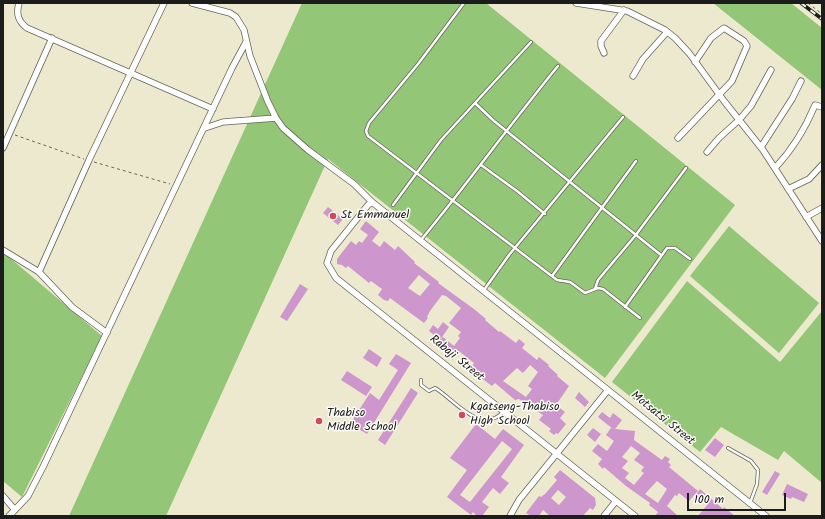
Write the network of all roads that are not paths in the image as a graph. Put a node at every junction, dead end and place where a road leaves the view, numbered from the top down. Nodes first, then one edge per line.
1 (19, 3) edge
2 (164, 3) edge
3 (192, 3) edge
4 (464, 3) edge
5 (576, 3) edge
6 (624, 10) junction
7 (667, 32) junction
8 (52, 38) junction
9 (246, 42) junction
10 (531, 42) dead end
11 (604, 52) dead end
12 (695, 62) junction
13 (558, 66) dead end
14 (770, 70) dead end
15 (130, 72) junction
16 (633, 76) dead end
17 (801, 81) dead end
18 (719, 95) junction
19 (476, 104) junction
20 (822, 106) edge
21 (213, 109) junction
22 (623, 117) dead end
23 (276, 118) junction
24 (739, 120) junction
25 (205, 128) junction
26 (506, 130) junction
27 (678, 138) dead end
28 (761, 147) junction
29 (3, 148) edge
30 (707, 152) dead end
31 (636, 161) dead end
32 (480, 165) junction
33 (822, 165) edge
34 (686, 168) dead end
35 (775, 168) junction
36 (417, 173) junction
37 (570, 182) junction
38 (788, 189) junction
39 (453, 201) junction
40 (372, 202) junction
41 (393, 205) dead end
42 (601, 208) junction
43 (822, 208) edge
44 (545, 214) junction
45 (806, 217) junction
46 (635, 236) junction
47 (420, 241) junction
48 (822, 241) edge
49 (515, 248) junction
50 (3, 250) edge
51 (661, 255) junction
52 (690, 259) dead end
53 (39, 272) junction
54 (552, 276) junction
55 (595, 289) junction
56 (483, 290) junction
57 (625, 307) junction
58 (640, 318) dead end
59 (107, 333) junction
60 (421, 380) dead end
61 (608, 390) junction
62 (504, 411) junction
63 (728, 448) dead end
64 (557, 453) junction
65 (3, 496) edge
66 (616, 501) junction
67 (750, 503) junction
68 (15, 510) junction
69 (9, 516) edge
70 (510, 516) edge
71 (604, 516) edge
72 (635, 516) edge
73 (766, 516) edge

1 - 8 street
2 - 15 street
3 - 9 street, Motsatsi Street
4 - 36 lane
5 - 6 street
6 - 7 street
6 - 11 street
7 - 12 street
7 - 16 street
8 - 15 street
8 - 29 street
9 - 21 street
9 - 23 street, Motsatsi Street
10 - 19 lane
12 - 18 street
12 - 18 street
13 - 26 lane
14 - 24 street
15 - 21 street
15 - 53 street
17 - 28 street
18 - 24 street
18 - 27 street
19 - 26 lane
19 - 36 lane
20 - 35 street
21 - 25 street
22 - 37 lane
23 - 25 street
23 - 40 street, Motsatsi Street
24 - 28 street
24 - 30 street
25 - 59 street
26 - 32 lane
26 - 37 lane
28 - 35 street
31 - 42 lane
32 - 39 lane
32 - 44 lane
33 - 38 street
34 - 46 lane
35 - 38 street
36 - 39 lane
36 - 41 lane
37 - 42 lane
37 - 44 lane
38 - 45 street
39 - 47 lane
39 - 49 lane
40 - 47 street, Motsatsi Street
40 - 62 street, Rabaji Street
42 - 46 lane
42 - 54 lane
43 - 45 street
44 - 49 lane
45 - 48 street
46 - 51 lane
46 - 55 lane
47 - 56 street, Motsatsi Street
49 - 54 lane
49 - 56 lane
50 - 53 street
51 - 52 lane
51 - 57 lane
53 - 59 street
54 - 55 lane
55 - 57 lane
56 - 61 street, Motsatsi Street
57 - 58 lane
59 - 68 street
60 - 62 lane
61 - 64 street
61 - 67 street, Motsatsi Street
62 - 64 street, Rabaji Street
63 - 67 lane
64 - 66 street, Rabaji Street
64 - 70 street
65 - 68 street
66 - 71 street
66 - 72 street, Rabaji Street
67 - 73 street, Motsatsi Street
68 - 69 street

